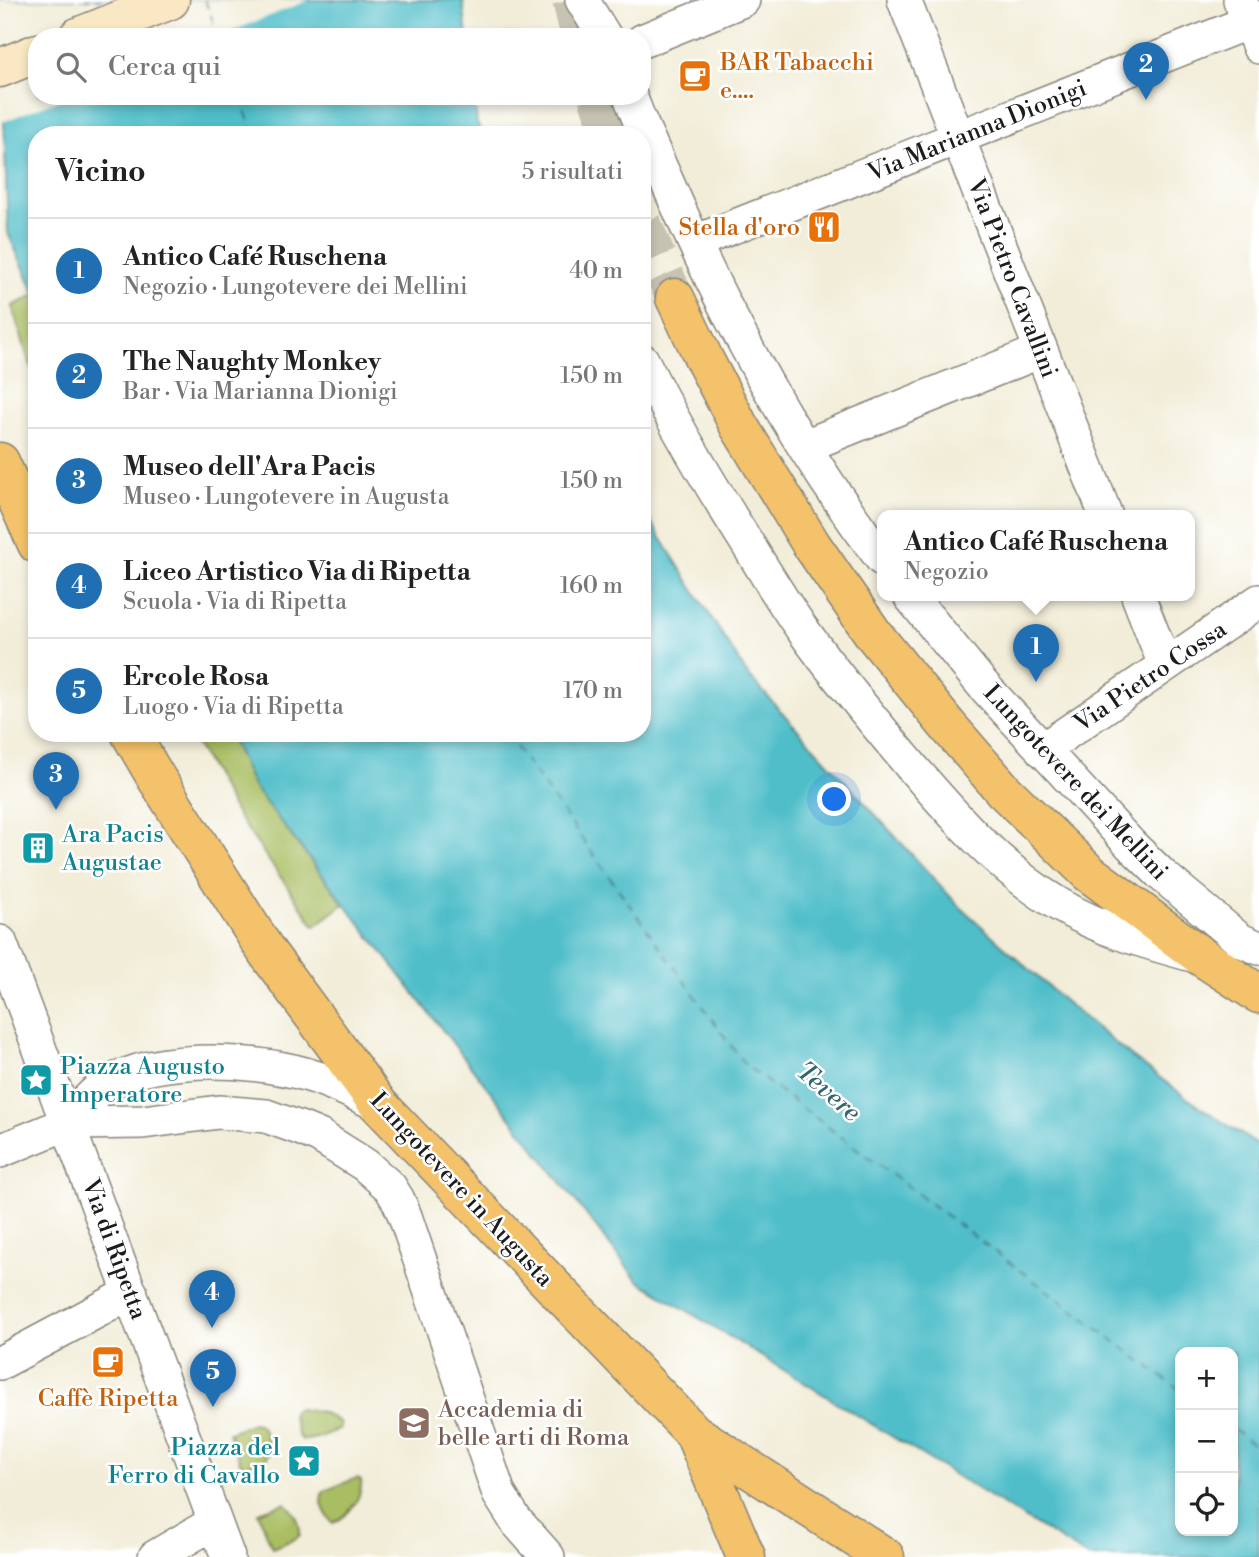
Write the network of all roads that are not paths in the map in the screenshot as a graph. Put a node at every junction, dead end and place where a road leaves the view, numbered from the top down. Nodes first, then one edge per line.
1 (170, 0) edge
2 (582, 0) edge
3 (604, 0) edge
4 (743, 0) edge
5 (904, 0) edge
6 (1252, 22) edge
7 (100, 28) edge
8 (599, 28) edge
9 (609, 28) edge
10 (651, 37) edge
11 (28, 57) edge
12 (0, 68) edge
13 (958, 137) junction
14 (651, 150) edge
15 (695, 242) junction
16 (675, 298) tunnel mouth
17 (1041, 351) junction
18 (651, 378) edge
19 (805, 446) junction
20 (0, 462) edge
21 (1104, 510) edge
22 (28, 524) edge
23 (877, 552) edge
24 (914, 601) edge
25 (1140, 601) edge
26 (1259, 601) edge
27 (1165, 665) junction
28 (135, 742) edge
29 (1042, 750) junction
30 (0, 942) edge
31 (1259, 948) edge
32 (1202, 957) junction
33 (1259, 994) edge
34 (379, 1105) junction
35 (68, 1123) junction
36 (0, 1151) edge
37 (131, 1293) junction
38 (0, 1363) edge
39 (694, 1433) junction
40 (215, 1522) junction
41 (155, 1557) edge
42 (229, 1557) edge
43 (548, 1557) edge
44 (746, 1557) edge
45 (885, 1557) edge

1 - 7 street
2 - 8 street
3 - 9 street
4 - 10 street
5 - 13 street, Via Pietro Cavallini
6 - 13 street, Via Marianna Dionigi
11 - 12 street
13 - 15 street, Via Marianna Dionigi
13 - 17 street, Via Pietro Cavallini
14 - 15 street
15 - 19 street
16 - 32 main road, Lungotevere dei Mellini
17 - 19 street
17 - 21 street, Via Pietro Cavallini
18 - 32 street
19 - 23 street
20 - 22 main road
24 - 29 street, Lungotevere dei Mellini
25 - 27 street
26 - 27 street, Via Pietro Cossa
27 - 29 street, Via Pietro Cossa
28 - 34 main road, Lungotevere in Augusta
29 - 31 street, Lungotevere dei Mellini
30 - 35 street, Via di Ripetta
32 - 33 main road, Lungotevere dei Mellini
34 - 35 street
34 - 39 main road, Lungotevere in Augusta
35 - 36 street
35 - 37 street, Via di Ripetta
35 - 43 street
37 - 38 street
37 - 40 street, Via di Ripetta
39 - 44 main road
39 - 45 main road, Lungotevere in Augusta
40 - 41 street
40 - 42 street, Via di Ripetta

